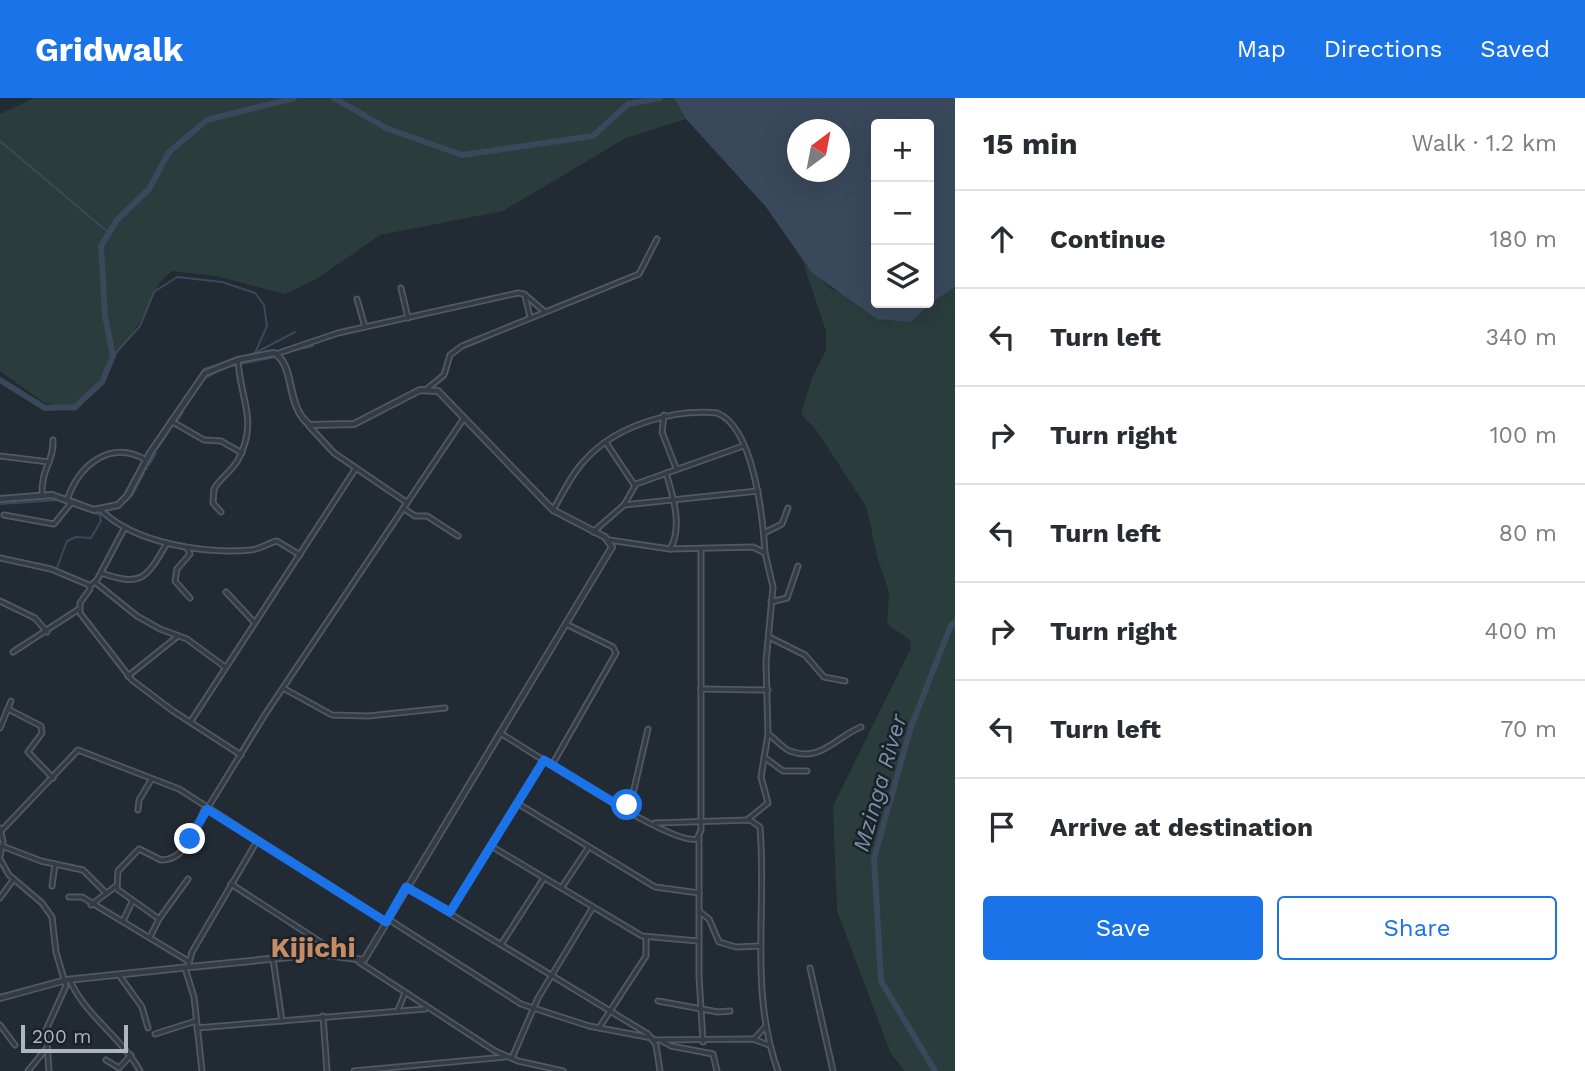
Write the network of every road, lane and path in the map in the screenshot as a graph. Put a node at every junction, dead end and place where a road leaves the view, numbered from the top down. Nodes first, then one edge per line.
1 (657, 239) dead end
2 (401, 288) dead end
3 (524, 293) junction
4 (357, 299) dead end
5 (545, 312) junction
6 (530, 317) junction
7 (408, 318) junction
8 (365, 327) junction
9 (276, 354) junction
10 (237, 360) junction
11 (428, 388) junction
12 (664, 415) junction
13 (464, 418) junction
14 (171, 421) junction
15 (652, 421) junction
16 (308, 424) junction
17 (662, 432) junction
18 (53, 440) dead end
19 (606, 443) junction
20 (743, 446) junction
21 (242, 453) junction
22 (0, 456) edge
23 (146, 460) junction
24 (49, 462) junction
25 (356, 468) junction
26 (676, 468) junction
27 (666, 472) junction
28 (635, 486) junction
29 (758, 491) junction
30 (42, 495) junction
31 (0, 499) edge
32 (674, 500) junction
33 (70, 501) junction
34 (406, 502) junction
35 (624, 505) junction
36 (402, 508) junction
37 (788, 508) dead end
38 (101, 510) junction
39 (553, 510) junction
40 (221, 512) dead end
41 (4, 515) dead end
42 (125, 527) junction
43 (593, 532) junction
44 (764, 533) junction
45 (458, 537) dead end
46 (609, 540) junction
47 (167, 542) junction
48 (187, 548) junction
49 (670, 549) junction
50 (701, 549) junction
51 (765, 553) junction
52 (300, 555) junction
53 (0, 558) edge
54 (798, 566) dead end
55 (101, 573) junction
56 (96, 583) junction
57 (90, 586) junction
58 (226, 592) dead end
59 (190, 598) dead end
60 (0, 601) edge
61 (771, 602) junction
62 (79, 609) junction
63 (255, 623) junction
64 (566, 624) junction
65 (47, 632) junction
66 (178, 636) junction
67 (771, 638) junction
68 (13, 652) dead end
69 (225, 667) junction
70 (128, 676) junction
71 (845, 681) dead end
72 (283, 688) junction
73 (701, 689) junction
74 (760, 690) junction
75 (768, 690) junction
76 (766, 697) junction
77 (11, 701) dead end
78 (445, 708) dead end
79 (8, 709) junction
80 (190, 722) junction
81 (861, 727) dead end
82 (0, 728) edge
83 (648, 729) dead end
84 (500, 733) junction
85 (768, 734) junction
86 (242, 752) junction
87 (764, 757) junction
88 (544, 760) junction
89 (552, 765) junction
90 (807, 771) dead end
91 (53, 778) junction
92 (151, 780) junction
93 (516, 803) junction
94 (206, 808) junction
95 (623, 808) junction
96 (138, 810) dead end
97 (747, 820) junction
98 (652, 823) junction
99 (700, 824) junction
100 (1, 830) edge
101 (699, 837) junction
102 (257, 841) junction
103 (2, 846) junction
104 (491, 846) junction
105 (588, 847) junction
106 (0, 858) edge
107 (55, 864) junction
108 (544, 878) junction
109 (188, 879) dead end
110 (13, 880) junction
111 (231, 884) junction
112 (51, 886) dead end
113 (116, 887) junction
114 (406, 887) junction
115 (562, 887) junction
116 (105, 892) junction
117 (699, 893) junction
118 (69, 897) dead end
119 (0, 898) edge
120 (132, 902) junction
121 (91, 905) junction
122 (593, 906) junction
123 (450, 912) junction
124 (700, 912) junction
125 (159, 919) junction
126 (387, 920) junction
127 (123, 921) junction
128 (150, 937) junction
129 (646, 937) junction
130 (698, 941) junction
131 (502, 943) junction
132 (760, 946) junction
133 (342, 956) junction
134 (273, 959) junction
135 (359, 962) junction
136 (187, 965) junction
137 (810, 968) dead end
138 (551, 974) junction
139 (119, 975) junction
140 (68, 980) junction
141 (405, 993) junction
142 (0, 998) edge
143 (658, 1001) dead end
144 (428, 1009) junction
145 (532, 1009) junction
146 (701, 1009) junction
147 (398, 1010) junction
148 (611, 1010) junction
149 (730, 1011) dead end
150 (323, 1016) junction
151 (196, 1021) junction
152 (282, 1021) junction
153 (766, 1026) junction
154 (1, 1028) edge
155 (148, 1028) dead end
156 (197, 1028) junction
157 (599, 1028) junction
158 (155, 1034) dead end
159 (653, 1039) junction
160 (753, 1039) junction
161 (661, 1041) junction
162 (703, 1042) junction
163 (15, 1045) dead end
164 (769, 1045) junction
165 (45, 1050) junction
166 (131, 1055) junction
167 (510, 1057) junction
168 (106, 1060) dead end
169 (418, 1068) edge
170 (27, 1071) edge
171 (49, 1071) edge
172 (140, 1071) edge
173 (202, 1071) edge
174 (327, 1071) edge
175 (354, 1071) edge
176 (563, 1071) edge
177 (660, 1071) edge
178 (717, 1071) edge
179 (778, 1071) edge
180 (833, 1071) edge

1 - 5 street
2 - 7 street
3 - 5 street
3 - 6 street
3 - 7 street
4 - 8 street
5 - 6 street
6 - 11 street
7 - 8 street
8 - 9 street
9 - 10 street
9 - 16 street
10 - 14 street
10 - 21 street
11 - 13 street
11 - 16 street
12 - 15 street
12 - 17 street
12 - 20 street
13 - 34 street
13 - 39 street
14 - 21 street
14 - 23 street
15 - 17 street
15 - 19 street
16 - 25 street
17 - 26 street
18 - 24 street
19 - 28 street
19 - 39 street
20 - 26 street
20 - 29 street
21 - 40 street
22 - 24 street
23 - 33 street
23 - 38 street
24 - 30 street
25 - 34 street
25 - 52 street
26 - 27 street
27 - 28 street
27 - 32 street
28 - 35 street
29 - 32 street
29 - 44 street
30 - 31 street
30 - 33 street
32 - 35 street
32 - 49 street
33 - 38 street
33 - 41 street
34 - 36 street
35 - 43 street
36 - 45 street
36 - 72 street
37 - 44 street
38 - 42 street
39 - 43 street
42 - 47 street
42 - 55 street
43 - 46 street
44 - 51 street
46 - 49 street
46 - 64 street
47 - 48 street
47 - 55 street
48 - 52 street
48 - 59 street
49 - 50 street
50 - 51 street
50 - 73 street
51 - 61 street
52 - 63 street
53 - 57 street
54 - 61 street
55 - 56 street
56 - 57 street
56 - 66 street
57 - 62 street
58 - 63 street
60 - 65 street
61 - 67 street
62 - 65 street
62 - 70 street
63 - 69 street
64 - 84 street
64 - 89 street
65 - 68 street
66 - 69 street
66 - 70 street
67 - 71 street
67 - 75 street
69 - 80 street
70 - 80 street
72 - 78 street
72 - 86 street
73 - 74 street
73 - 99 street
74 - 75 street
74 - 76 street
75 - 76 street
76 - 85 street
77 - 79 street
79 - 82 street
79 - 91 street
80 - 86 street
81 - 85 street
83 - 95 street
84 - 88 street
84 - 114 street
85 - 87 street
86 - 94 street
87 - 90 street
87 - 97 street
88 - 89 street
88 - 93 street
89 - 95 street
91 - 92 street
91 - 100 street
92 - 94 street
92 - 96 street
93 - 104 street
93 - 105 street
94 - 102 street
94 - 113 street
95 - 98 street
97 - 99 street
97 - 132 street
98 - 99 street
98 - 101 street
99 - 101 street
100 - 103 street
101 - 117 street
102 - 111 street
102 - 126 street
103 - 106 street
103 - 107 street
104 - 108 street
104 - 123 street
105 - 115 street
105 - 117 street
106 - 110 street
107 - 112 street
107 - 116 street
108 - 115 street
108 - 131 street
109 - 125 street
110 - 119 street
110 - 140 street
111 - 133 street
111 - 136 street
113 - 116 street
113 - 120 street
114 - 123 street
114 - 126 street
115 - 122 street
116 - 121 street
117 - 124 street
118 - 121 street
120 - 125 street
120 - 127 street
121 - 127 street
122 - 129 street
122 - 138 street
123 - 131 street
124 - 130 street
124 - 132 street
125 - 128 street
126 - 135 street
126 - 145 street
127 - 128 street
128 - 136 street
129 - 130 street
129 - 148 street
130 - 146 street
131 - 138 street
132 - 153 street
133 - 134 street
133 - 135 street
134 - 136 street
134 - 152 street
135 - 141 street
136 - 139 street
136 - 151 street
137 - 180 street
138 - 145 street
138 - 148 street
139 - 140 street
139 - 155 street
140 - 142 street
140 - 165 street
140 - 166 street
141 - 144 street
141 - 147 street
143 - 146 street
144 - 147 street
144 - 167 street
145 - 157 street
145 - 167 street
146 - 149 street
146 - 162 street
147 - 150 street
148 - 157 street
148 - 159 street
150 - 152 street
150 - 174 street
151 - 156 street
151 - 158 street
152 - 156 street
153 - 160 street
153 - 164 street
154 - 163 street
156 - 173 street
157 - 159 street
159 - 161 street
159 - 177 street
160 - 162 street
160 - 164 street
161 - 162 street
161 - 178 street
164 - 179 street
165 - 170 street
165 - 171 street
166 - 168 street
166 - 172 street
167 - 169 street
167 - 176 street
169 - 175 street

